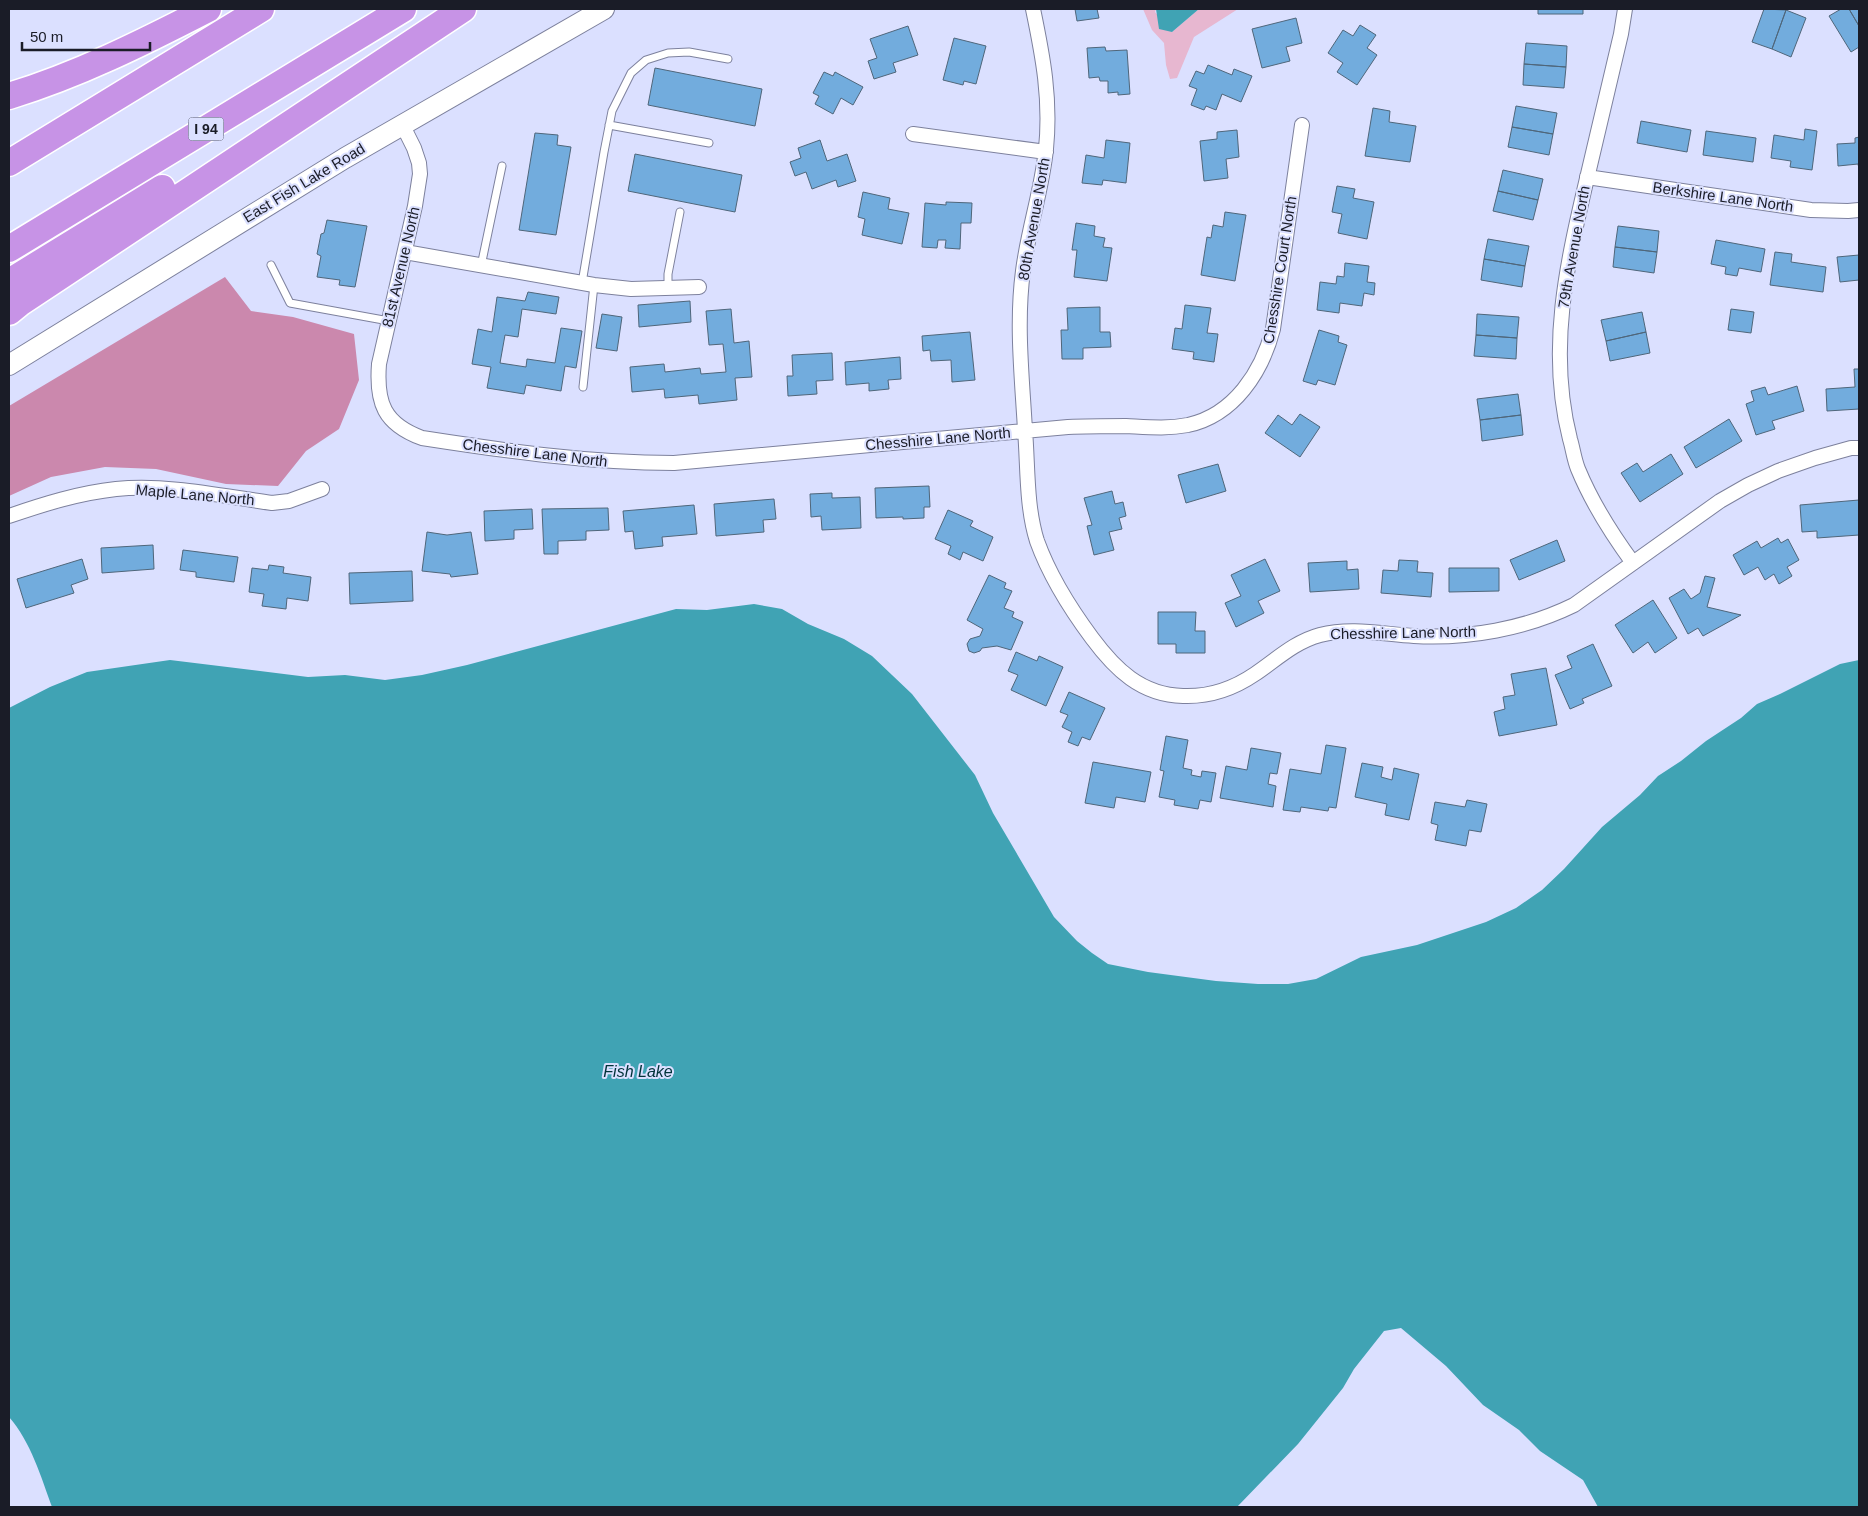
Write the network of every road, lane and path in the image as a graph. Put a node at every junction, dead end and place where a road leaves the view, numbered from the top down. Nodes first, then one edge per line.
1 (208, 9) edge
2 (260, 9) edge
3 (403, 9) edge
4 (463, 9) edge
5 (604, 9) edge
6 (1033, 9) edge
7 (1625, 9) edge
8 (728, 59) dead end
9 (9, 96) edge
10 (402, 124) junction
11 (609, 125) junction
12 (1302, 125) dead end
13 (912, 134) dead end
14 (709, 144) dead end
15 (1046, 152) junction
16 (9, 163) edge
17 (502, 166) dead end
18 (1587, 177) junction
19 (1859, 210) edge
20 (680, 212) dead end
21 (9, 249) edge
22 (405, 252) junction
23 (271, 265) dead end
24 (481, 266) junction
25 (588, 284) junction
26 (700, 287) dead end
27 (668, 289) junction
28 (12, 302) edge
29 (389, 321) junction
30 (9, 365) edge
31 (583, 387) dead end
32 (385, 412) joint
33 (1025, 430) junction
34 (1859, 448) edge
35 (322, 489) dead end
36 (9, 516) edge
37 (1633, 563) junction

1 - 9 highway
2 - 16 highway
3 - 21 highway, I 94
4 - 28 highway
5 - 10 street, East Fish Lake Road
6 - 15 street, 80th Avenue North
7 - 18 street, 79th Avenue North
8 - 11 lane
10 - 22 street, 81st Avenue North
10 - 30 street, East Fish Lake Road
11 - 14 lane
11 - 25 lane
12 - 33 street, Chesshire Court North
13 - 15 street
15 - 33 street, 80th Avenue North
17 - 24 lane
18 - 19 street, Berkshire Lane North
18 - 37 street, 79th Avenue North
20 - 27 lane
22 - 24 street
22 - 29 street, 81st Avenue North
23 - 29 lane
24 - 25 street
25 - 27 street
25 - 31 lane
26 - 27 street
29 - 32 street, 81st Avenue North
32 - 33 street, Chesshire Lane North
33 - 37 street, Chesshire Lane North
34 - 37 street, Chesshire Lane North
35 - 36 street, Maple Lane North

